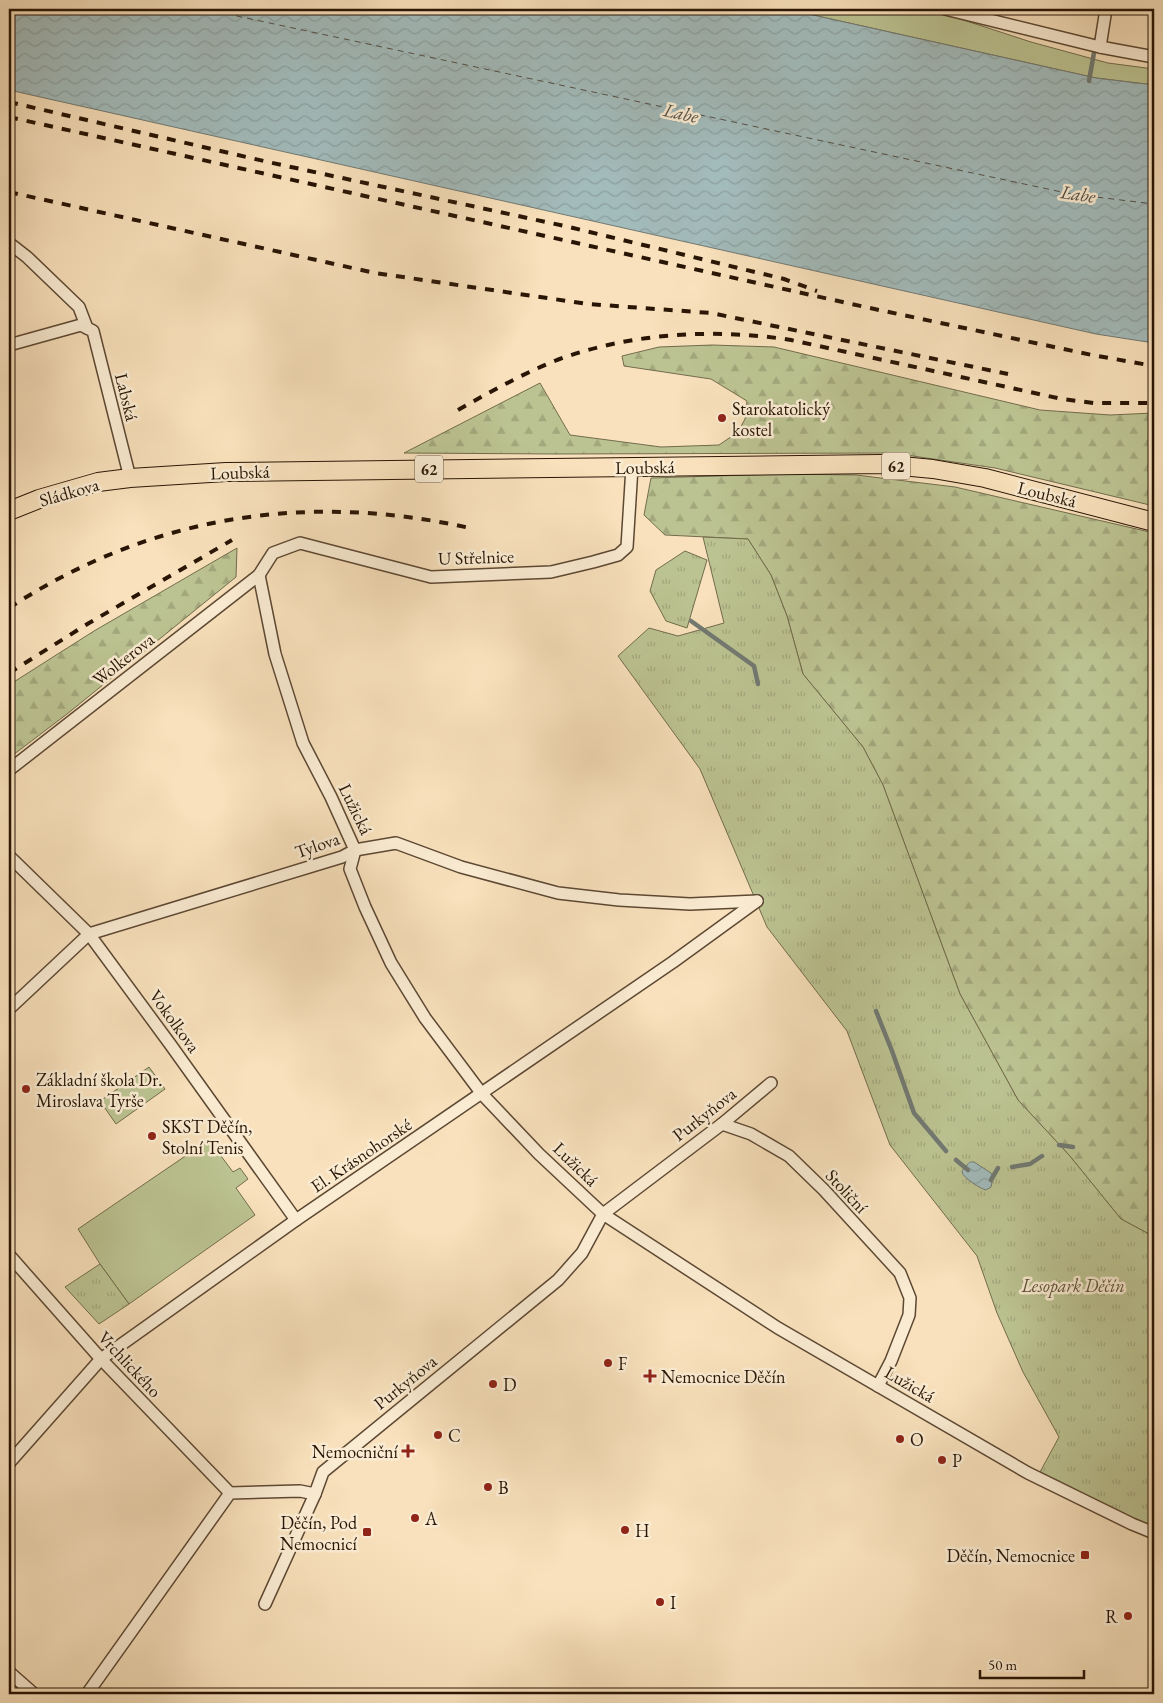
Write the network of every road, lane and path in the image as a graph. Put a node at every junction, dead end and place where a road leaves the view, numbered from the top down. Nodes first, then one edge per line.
1 (945, 9) edge
2 (1106, 9) edge
3 (1100, 47) junction
4 (1154, 57) edge
5 (9, 243) edge
6 (84, 327) junction
7 (9, 345) edge
8 (632, 467) junction
9 (130, 478) junction
10 (9, 511) edge
11 (1154, 522) edge
12 (259, 575) junction
13 (9, 770) edge
14 (356, 850) junction
15 (9, 856) edge
16 (757, 901) joint
17 (89, 934) junction
18 (9, 1009) edge
19 (771, 1083) dead end
20 (482, 1094) junction
21 (722, 1124) junction
22 (603, 1214) junction
23 (296, 1220) junction
24 (9, 1255) edge
25 (101, 1359) junction
26 (878, 1386) junction
27 (9, 1463) edge
28 (230, 1493) junction
29 (315, 1494) junction
30 (1154, 1533) edge
31 (265, 1604) dead end
32 (9, 1672) edge
33 (34, 1694) edge
34 (87, 1694) edge

1 - 3 street
2 - 3 street
3 - 4 street
5 - 6 street, Labská
6 - 7 street
6 - 9 street, Labská
8 - 9 main road, Loubská / 62
8 - 11 main road, Loubská / 62
8 - 12 street, U Střelnice
9 - 10 main road, Sládkova / 62
12 - 13 street, Wolkerova
12 - 14 street, Lužická
14 - 16 street, Tylova
14 - 17 street, Tylova
14 - 20 street, Lužická
15 - 17 street, Vokolkova
16 - 20 street, El. Krásnohorské
17 - 18 street, Tylova
17 - 23 street, Vokolkova
19 - 21 street, Purkyňova
20 - 22 street, Lužická
20 - 23 street, El. Krásnohorské
21 - 22 street, Purkyňova
21 - 26 street, Stoliční
22 - 26 street, Lužická
22 - 29 street, Purkyňova
23 - 25 street, El. Krásnohorské
24 - 25 street, Vrchlického
25 - 27 street, El. Krásnohorské
25 - 28 street, Vrchlického
26 - 30 street, Lužická
28 - 29 street
28 - 34 street
29 - 31 street, Purkyňova
32 - 33 street

